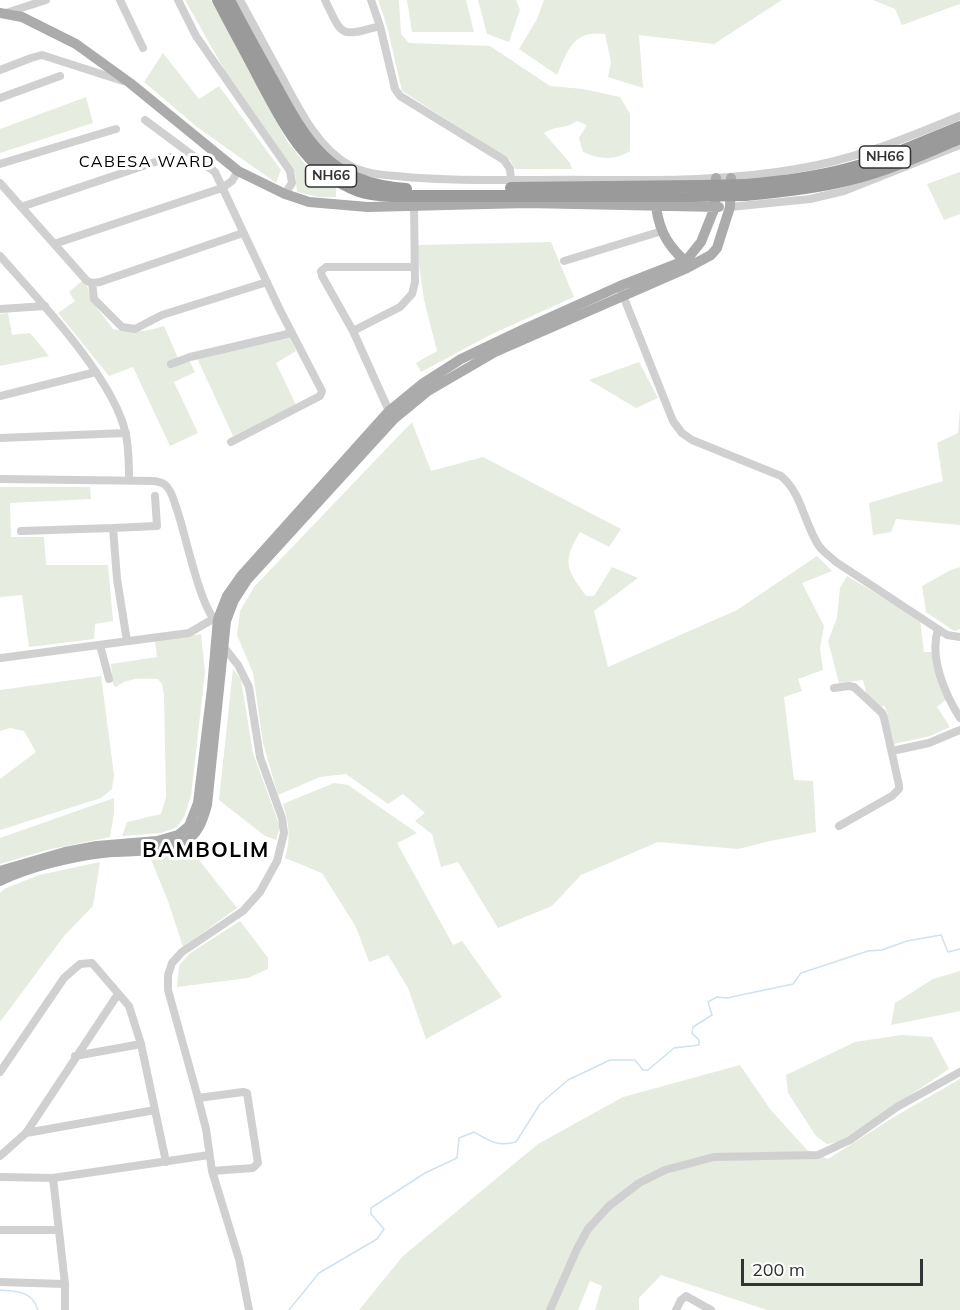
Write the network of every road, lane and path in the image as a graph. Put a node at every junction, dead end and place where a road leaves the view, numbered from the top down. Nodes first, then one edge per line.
1 (45, 0) edge
2 (120, 0) edge
3 (178, 0) edge
4 (218, 0) edge
5 (229, 0) edge
6 (240, 0) edge
7 (325, 0) edge
8 (370, 0) edge
9 (2, 13) edge
10 (380, 26) junction
11 (143, 48) dead end
12 (0, 70) edge
13 (60, 76) dead end
14 (130, 83) junction
15 (0, 98) edge
16 (960, 116) edge
17 (145, 120) dead end
18 (960, 127) edge
19 (116, 129) dead end
20 (960, 138) edge
21 (960, 145) edge
22 (170, 157) dead end
23 (0, 164) edge
24 (238, 171) junction
25 (716, 178) junction
26 (731, 178) junction
27 (511, 180) junction
28 (811, 182) junction
29 (0, 183) edge
30 (222, 188) junction
31 (745, 190) junction
32 (285, 194) junction
33 (414, 206) junction
34 (21, 207) junction
35 (656, 207) junction
36 (715, 207) junction
37 (730, 207) junction
38 (662, 231) junction
39 (243, 233) junction
40 (54, 244) junction
41 (0, 256) edge
42 (564, 261) dead end
43 (687, 263) junction
44 (414, 267) junction
45 (267, 282) junction
46 (92, 283) junction
47 (621, 291) junction
48 (45, 306) junction
49 (0, 309) edge
50 (353, 331) junction
51 (292, 333) junction
52 (171, 364) dead end
53 (96, 372) junction
54 (0, 396) edge
55 (389, 411) junction
56 (126, 433) junction
57 (0, 438) edge
58 (231, 442) dead end
59 (0, 479) edge
60 (129, 480) junction
61 (155, 496) dead end
62 (112, 528) junction
63 (21, 531) dead end
64 (218, 624) junction
65 (938, 630) junction
66 (960, 637) edge
67 (127, 641) junction
68 (219, 643) junction
69 (100, 645) junction
70 (1, 658) edge
71 (109, 679) dead end
72 (834, 688) dead end
73 (960, 718) edge
74 (960, 730) edge
75 (892, 751) junction
76 (839, 826) dead end
77 (0, 871) edge
78 (0, 881) edge
79 (118, 994) junction
80 (141, 1044) junction
81 (75, 1056) junction
82 (0, 1072) edge
83 (960, 1072) edge
84 (198, 1098) junction
85 (155, 1110) junction
86 (26, 1133) junction
87 (209, 1155) junction
88 (0, 1156) edge
89 (166, 1162) junction
90 (212, 1171) junction
91 (0, 1177) edge
92 (53, 1178) junction
93 (0, 1230) edge
94 (59, 1230) junction
95 (0, 1282) edge
96 (65, 1284) junction
97 (65, 1310) edge
98 (249, 1310) edge
99 (550, 1310) edge
100 (676, 1310) edge
101 (711, 1310) edge

1 - 9 street
2 - 11 street
3 - 32 street
4 - 31 highway, NH66, bridge
5 - 31 highway, NH66, bridge
6 - 27 street
7 - 10 street
8 - 10 street
9 - 14 main road
10 - 27 street
12 - 14 street
13 - 15 street
14 - 24 main road
16 - 26 street
17 - 30 street
18 - 28 highway, NH66
19 - 23 street
20 - 28 highway, NH66
21 - 37 street
22 - 34 street
24 - 30 street
24 - 32 main road
25 - 26 street
25 - 27 street
25 - 36 main road
26 - 37 main road
28 - 31 highway, NH66
29 - 34 street
30 - 39 street
30 - 40 street
32 - 33 main road
33 - 35 main road
33 - 44 street
34 - 40 street
35 - 36 main road
35 - 38 main road
36 - 37 main road
36 - 43 main road
37 - 43 main road
38 - 42 street
38 - 43 main road
39 - 45 street
39 - 46 street
40 - 46 street
41 - 48 street
43 - 47 main road
44 - 50 street
44 - 50 street
45 - 46 street
45 - 51 street
47 - 55 main road
47 - 64 main road
47 - 65 street
48 - 49 street
48 - 53 street
50 - 55 street
51 - 52 street
51 - 58 street
53 - 54 street
53 - 56 street
55 - 64 main road
56 - 57 street
56 - 60 street
59 - 60 street
60 - 64 street
61 - 62 street
62 - 63 street
62 - 67 street
64 - 67 street
64 - 68 main road
65 - 66 street
65 - 73 street
67 - 69 street
68 - 77 main road
68 - 78 main road
68 - 84 street
69 - 70 street
69 - 71 street
72 - 75 street
74 - 75 street
75 - 76 street
79 - 80 street
79 - 81 street
79 - 82 street
80 - 81 street
80 - 85 street
81 - 86 street
83 - 99 street
84 - 87 street
84 - 90 street
85 - 86 street
85 - 89 street
86 - 88 street
87 - 89 street
87 - 90 street
89 - 92 street
90 - 98 street
91 - 92 street
92 - 94 street
93 - 94 street
94 - 96 street
95 - 96 street
96 - 97 street
100 - 101 street

